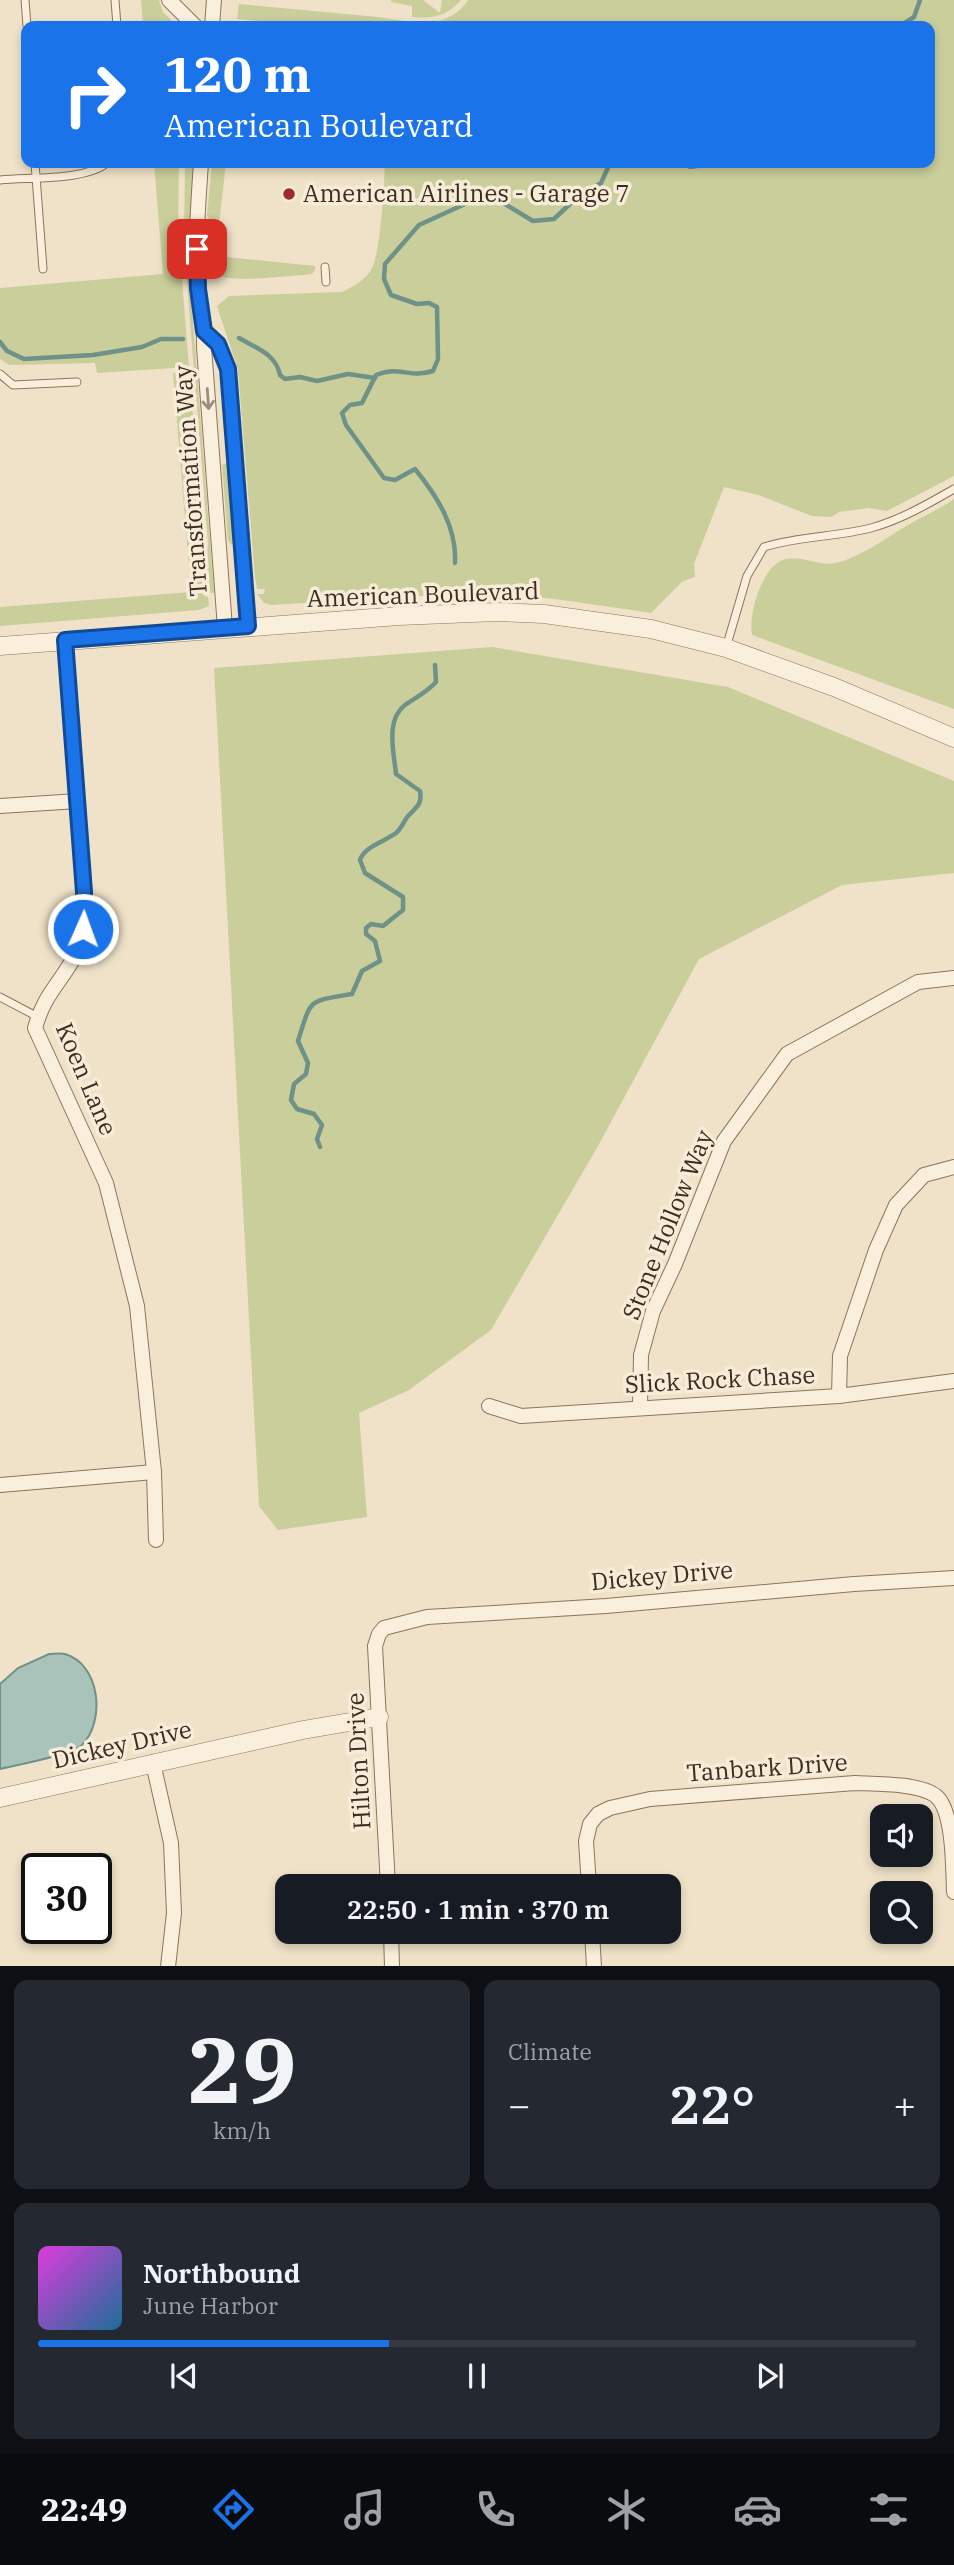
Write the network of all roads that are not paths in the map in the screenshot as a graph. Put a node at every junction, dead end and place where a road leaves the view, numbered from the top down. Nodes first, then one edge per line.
1 (25, 0) edge
2 (115, 0) edge
3 (169, 0) edge
4 (214, 0) edge
5 (27, 21) edge
6 (117, 21) edge
7 (190, 21) edge
8 (212, 21) edge
9 (35, 168) edge
10 (100, 168) edge
11 (201, 168) edge
12 (36, 177) junction
13 (0, 180) edge
14 (196, 229) junction
15 (219, 231) dead end
16 (326, 267) dead end
17 (43, 269) dead end
18 (326, 282) dead end
19 (204, 331) junction
20 (0, 374) edge
21 (77, 382) dead end
22 (954, 489) edge
23 (248, 626) junction
24 (225, 628) junction
25 (65, 640) junction
26 (0, 646) edge
27 (726, 648) junction
28 (954, 738) edge
29 (78, 801) junction
30 (0, 806) edge
31 (954, 978) edge
32 (0, 997) edge
33 (38, 1017) junction
34 (954, 1167) edge
35 (954, 1381) edge
36 (839, 1396) junction
37 (489, 1406) dead end
38 (640, 1407) junction
39 (154, 1472) junction
40 (0, 1485) edge
41 (156, 1540) dead end
42 (954, 1578) edge
43 (379, 1634) joint
44 (379, 1717) junction
45 (153, 1763) junction
46 (0, 1798) edge
47 (387, 1874) edge
48 (588, 1874) edge
49 (954, 1892) edge
50 (392, 1944) edge
51 (593, 1944) edge
52 (168, 1966) edge
53 (393, 1966) edge
54 (594, 1966) edge

1 - 5 lane
2 - 6 lane
3 - 7 street
4 - 8 street
9 - 12 lane
10 - 12 lane
11 - 14 street, Transformation Way
12 - 13 lane
12 - 17 lane
14 - 15 lane
14 - 19 street, Transformation Way
16 - 18 lane
19 - 23 street, Transformation Way
19 -> 24 street, Transformation Way
20 - 21 lane
22 - 27 lane
23 - 24 street, American Boulevard
23 - 27 street, American Boulevard
24 - 25 street, American Boulevard
25 - 26 street, American Boulevard
25 - 29 street, Koen Lane
27 - 28 street, American Boulevard
29 - 30 street
29 - 33 street, Koen Lane
31 - 38 street, Stone Hollow Way
32 - 33 lane
33 - 39 street, Koen Lane
34 - 36 street
35 - 36 street, Slick Rock Chase
36 - 38 street, Slick Rock Chase
37 - 38 street, Slick Rock Chase
39 - 40 street
39 - 41 street, Koen Lane
42 - 43 street, Dickey Drive
43 - 44 street, Hilton Drive
44 - 45 street, Dickey Drive
44 - 47 street, Hilton Drive
45 - 46 street, Dickey Drive
45 - 52 street
48 - 49 street, Tanbark Drive
50 - 53 street
51 - 54 street

